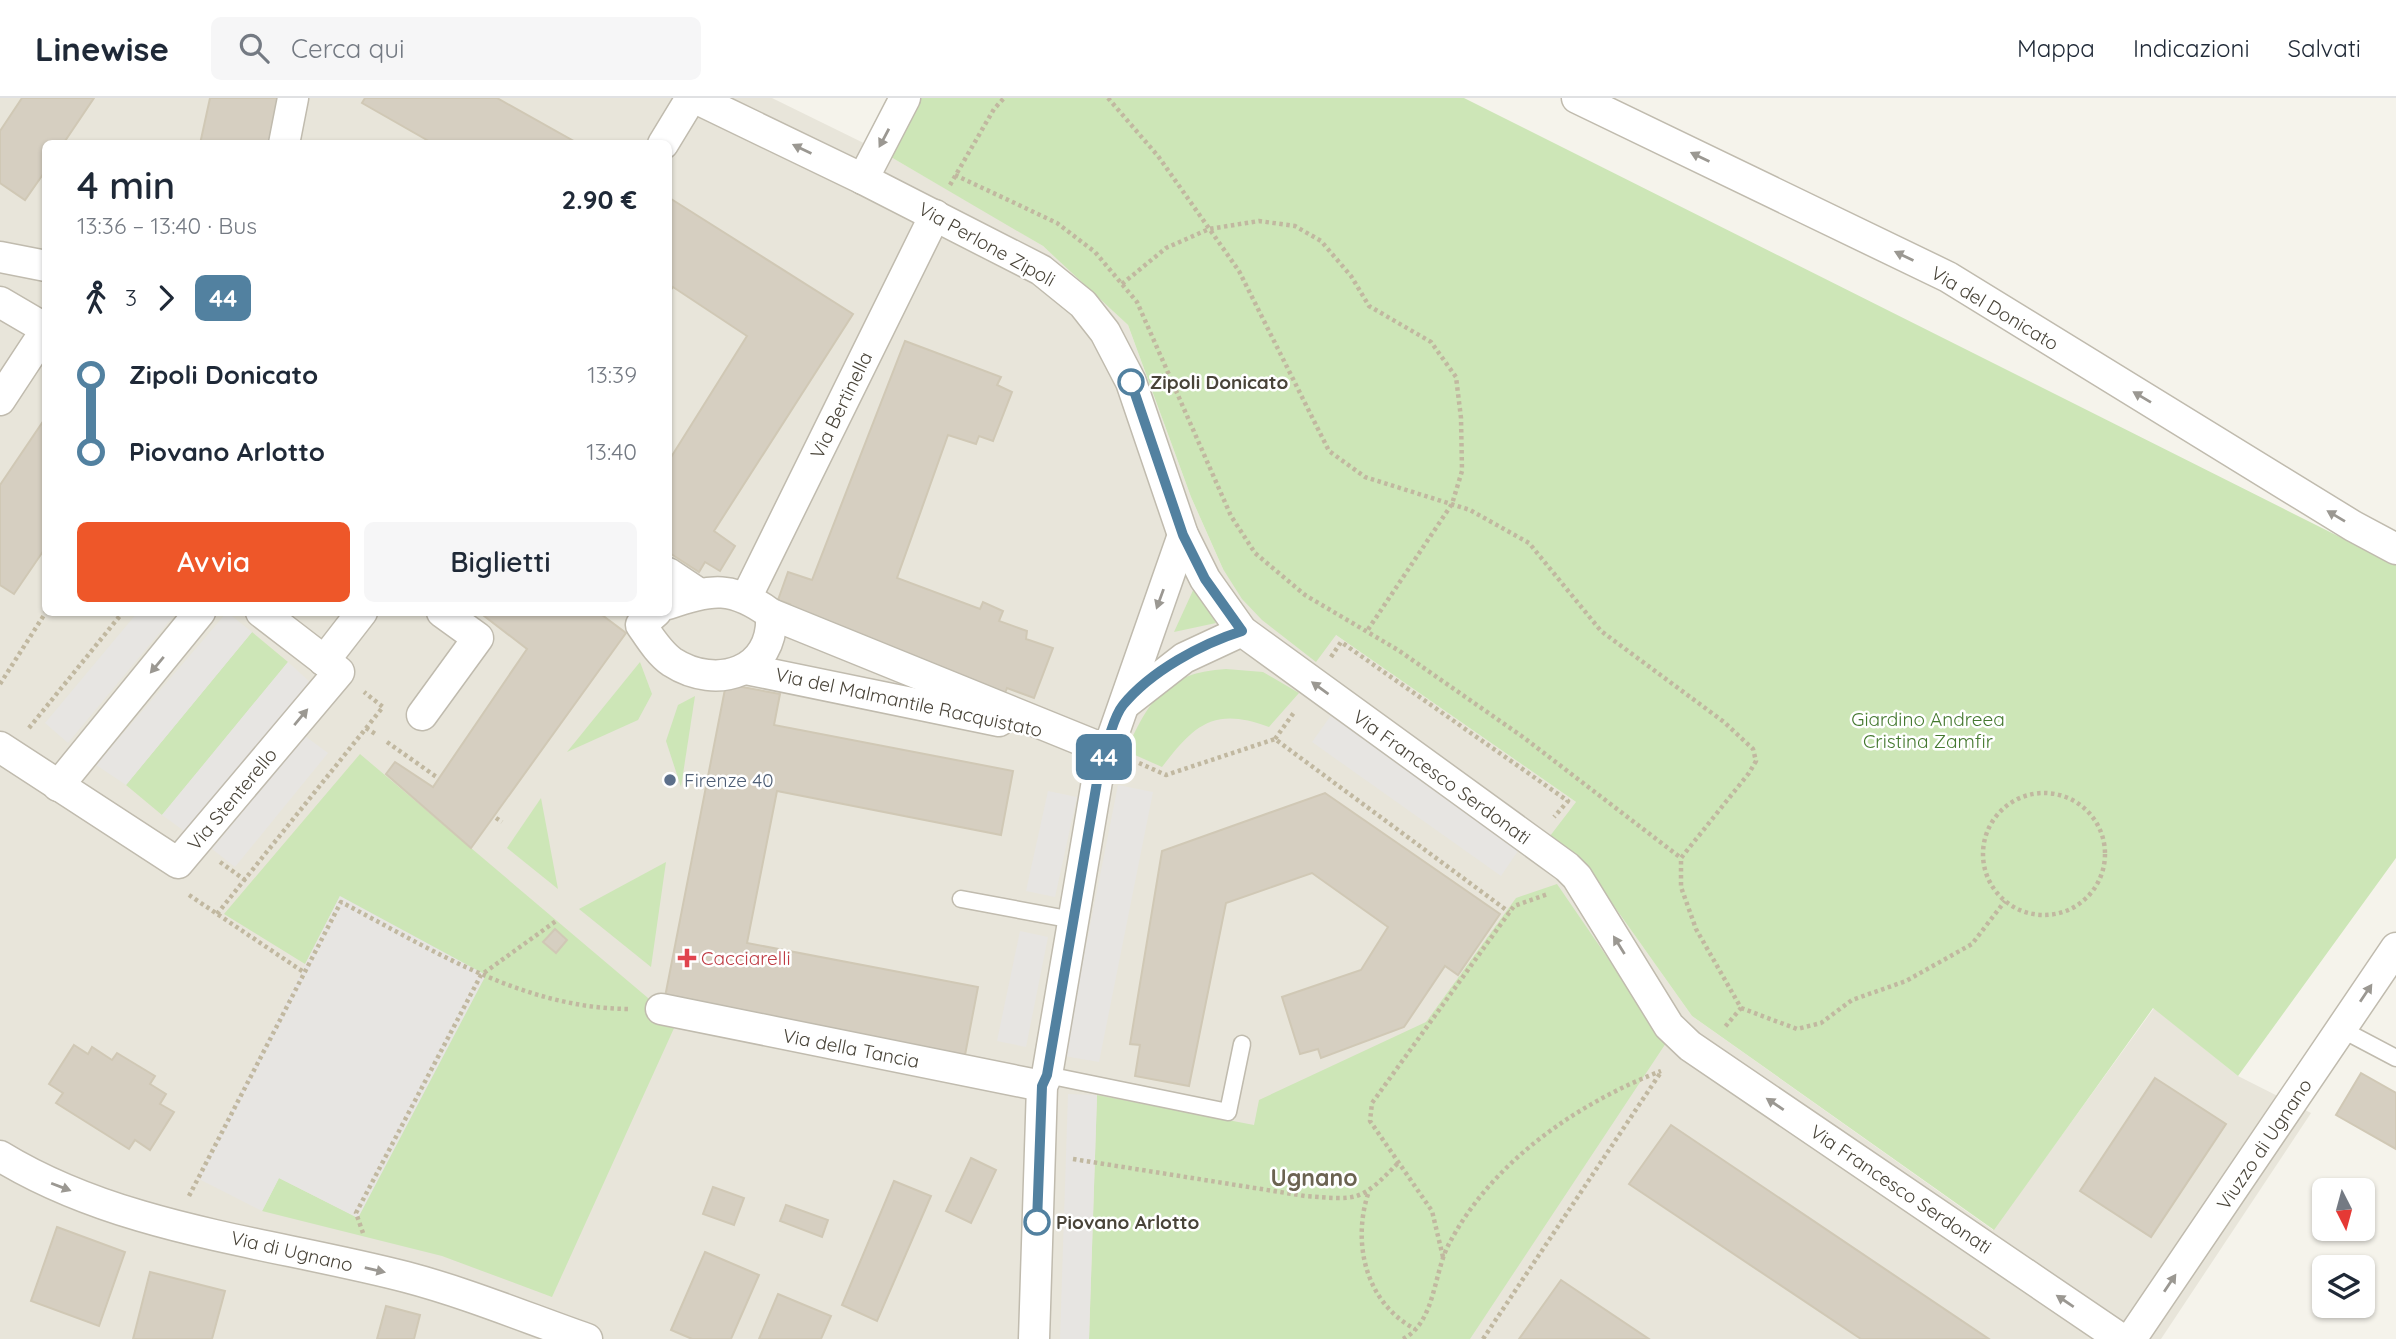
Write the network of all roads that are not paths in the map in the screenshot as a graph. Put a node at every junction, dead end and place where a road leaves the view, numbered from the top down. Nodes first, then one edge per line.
1 (293, 98) edge
2 (693, 98) edge
3 (905, 98) edge
4 (1577, 98) edge
5 (285, 140) edge
6 (666, 140) edge
7 (863, 178) junction
8 (941, 202) junction
9 (0, 257) edge
10 (42, 266) edge
11 (0, 302) edge
12 (42, 328) edge
13 (42, 336) edge
14 (0, 400) edge
15 (1183, 535) junction
16 (2396, 549) edge
17 (672, 576) edge
18 (698, 593) junction
19 (747, 596) junction
20 (672, 603) edge
21 (771, 614) junction
22 (197, 616) edge
23 (266, 616) edge
24 (360, 616) edge
25 (448, 616) edge
26 (641, 617) edge
27 (1242, 631) junction
28 (331, 667) junction
29 (746, 669) junction
30 (1122, 706) junction
31 (422, 715) dead end
32 (1072, 736) junction
33 (4, 750) edge
34 (1117, 754) junction
35 (58, 786) junction
36 (961, 899) dead end
37 (1073, 920) junction
38 (2396, 948) edge
39 (661, 1009) road end
40 (2341, 1029) junction
41 (1242, 1044) dead end
42 (2396, 1058) edge
43 (1045, 1081) junction
44 (0, 1156) edge
45 (587, 1339) edge
46 (1034, 1339) edge
47 (2121, 1339) edge
48 (2131, 1339) edge

1 - 5 street
2 - 6 street
7 -> 2 street, Via Perlone Zipoli
3 -> 7 street
16 -> 4 street, Via del Donicato
7 - 8 street, Via Perlone Zipoli
8 - 15 street, Via Perlone Zipoli
8 - 19 street, Via Bertinella
9 - 10 street
11 - 12 street
13 - 14 street
15 - 27 street, Via Francesco Serdonati
15 -> 30 street
17 - 18 street
18 - 19 street
18 - 20 street
19 - 21 street, Via del Malmantile Racquistato
21 - 29 street, Via del Malmantile Racquistato
21 - 32 street, Via del Malmantile Racquistato
22 -> 35 street
23 - 28 street
24 - 28 street, Via Stenterello
25 - 31 street
26 - 29 street, Via del Malmantile Racquistato
27 - 30 street
47 -> 27 street, Via Francesco Serdonati
35 -> 28 street, Via Stenterello
29 - 32 street, Via del Malmantile Racquistato
30 - 34 street
32 - 34 street, Via del Malmantile Racquistato
33 - 35 street, Via Stenterello
34 - 37 street
36 - 37 lane
37 - 43 street
40 -> 38 street, Viuzzo di Ugnano
39 - 43 street, Via della Tancia
40 - 42 lane
48 -> 40 street, Viuzzo di Ugnano
41 - 43 lane
43 - 46 street
44 -> 45 street, Via di Ugnano

